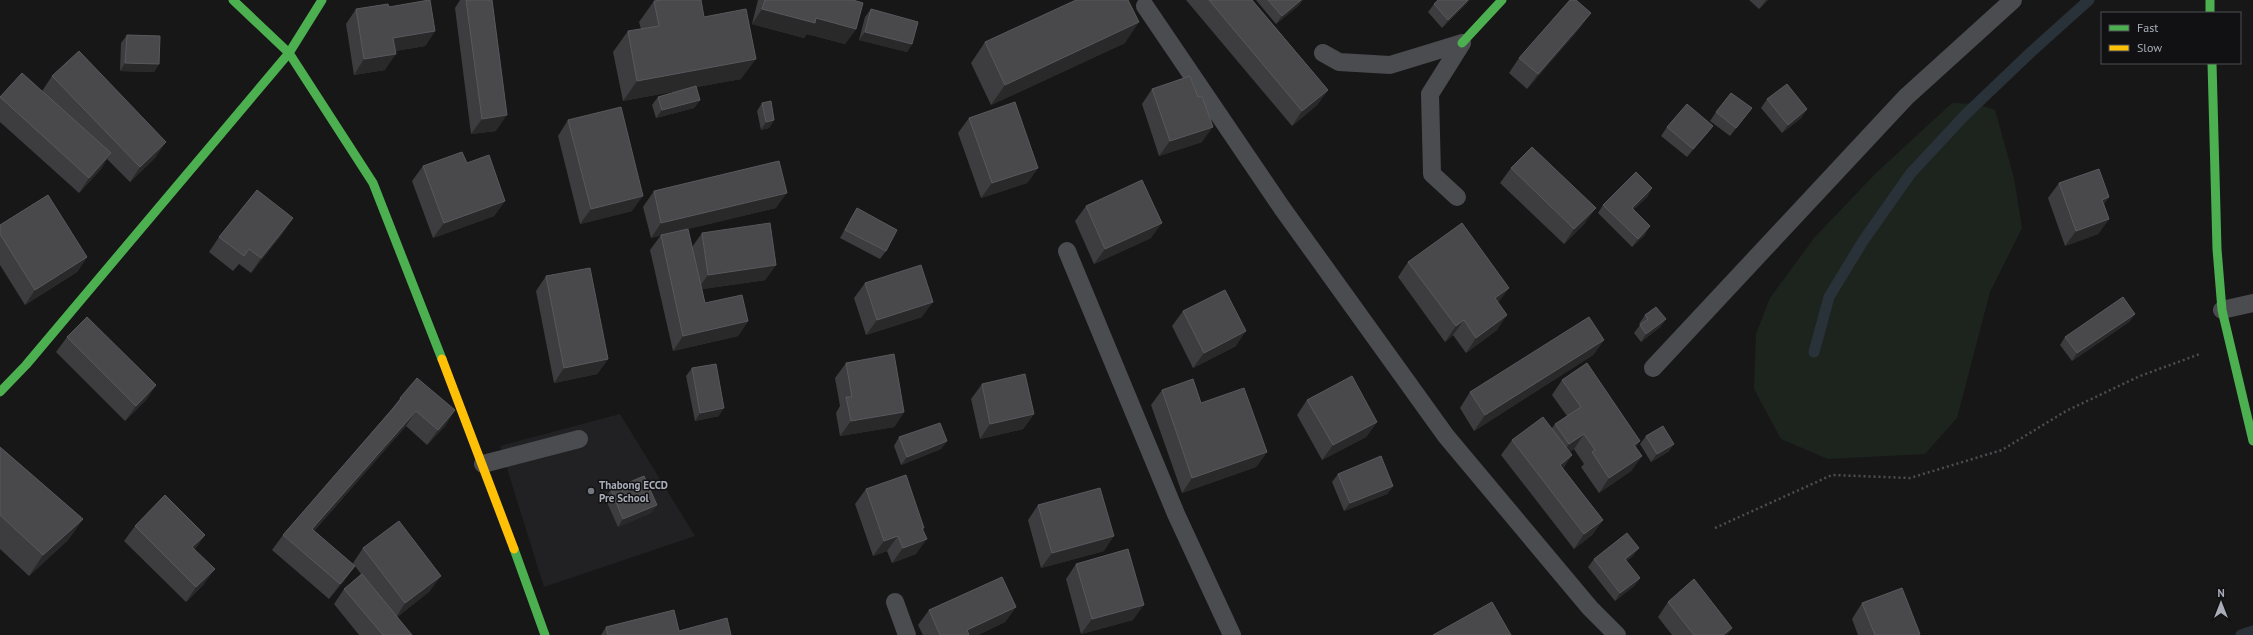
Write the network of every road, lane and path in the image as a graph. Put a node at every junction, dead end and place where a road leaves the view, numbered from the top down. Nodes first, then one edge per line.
1 (233, 0) edge
2 (322, 0) edge
3 (1502, 0) edge
4 (2013, 0) edge
5 (2210, 0) edge
6 (1145, 6) dead end
7 (2210, 12) edge
8 (1462, 43) junction
9 (289, 53) junction
10 (1323, 53) dead end
11 (2212, 64) edge
12 (1458, 197) dead end
13 (1067, 251) dead end
14 (2253, 303) edge
15 (2222, 310) junction
16 (2229, 345) junction
17 (1653, 368) dead end
18 (0, 392) edge
19 (579, 439) dead end
20 (2253, 441) edge
21 (484, 464) junction
22 (1715, 528) dead end
23 (895, 602) dead end
24 (545, 635) edge
25 (907, 635) edge
26 (1232, 635) edge
27 (1617, 635) edge

1 - 9 street
2 - 9 street
3 - 8 street
4 - 17 lane
5 - 7 street
6 - 27 lane
8 - 10 lane
8 - 12 lane
9 - 18 street
9 - 21 street
11 - 15 street
13 - 26 lane
14 - 15 lane
15 - 16 street
16 - 20 street
16 - 22 path
19 - 21 lane
21 - 24 street
23 - 25 lane

